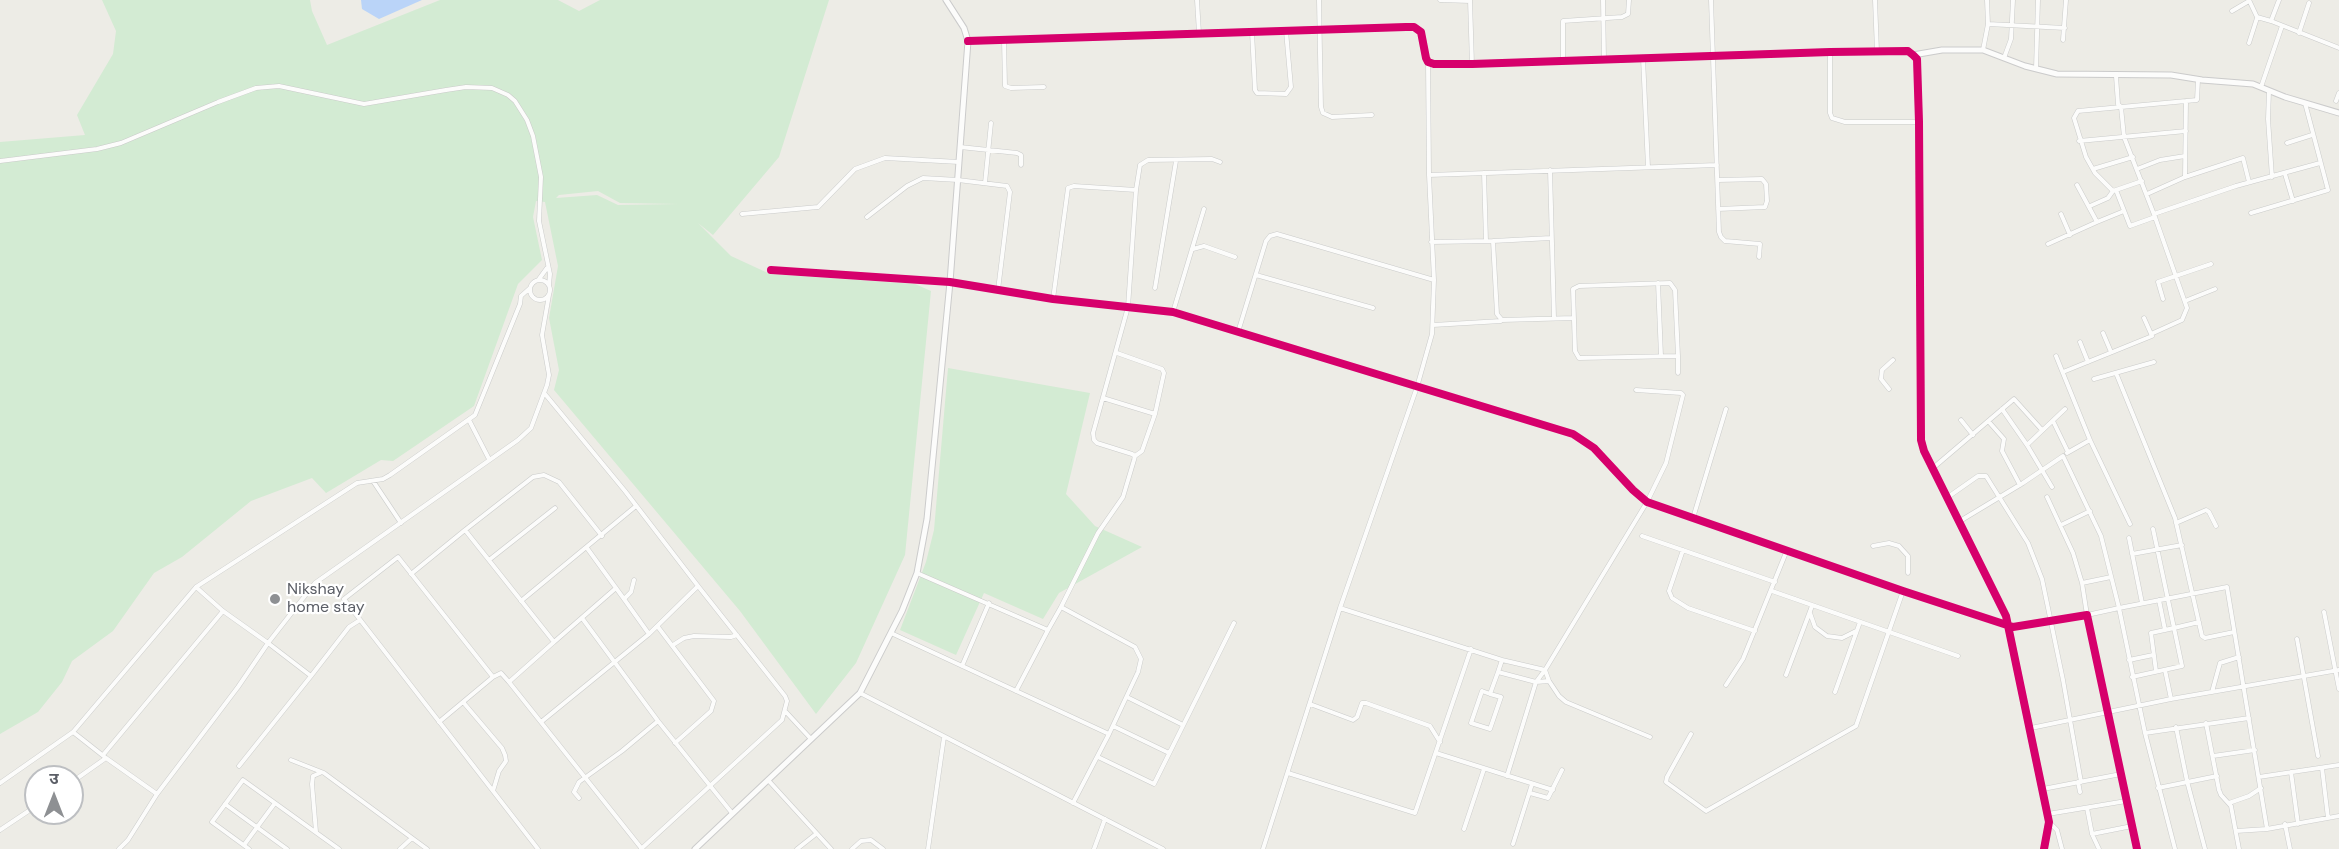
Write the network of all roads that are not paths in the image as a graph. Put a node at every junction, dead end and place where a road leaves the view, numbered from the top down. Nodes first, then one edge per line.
1 (946, 0) edge
2 (1197, 0) edge
3 (1319, 0) edge
4 (1440, 0) edge
5 (1603, 0) edge
6 (1629, 0) edge
7 (1711, 0) edge
8 (1875, 0) edge
9 (1987, 0) edge
10 (2013, 0) edge
11 (2038, 0) edge
12 (2066, 0) edge
13 (2279, 0) edge
14 (1470, 1) edge
15 (2250, 1) edge
16 (2309, 3) dead end
17 (2232, 10) dead end
18 (2257, 17) junction
19 (1603, 18) junction
20 (2271, 21) junction
21 (1988, 24) junction
22 (2013, 24) junction
23 (2038, 26) junction
24 (2282, 26) junction
25 (2065, 28) junction
26 (1320, 30) junction
27 (1286, 31) junction
28 (1252, 32) junction
29 (1199, 33) junction
30 (2299, 33) junction
31 (1004, 39) junction
32 (2063, 40) dead end
33 (968, 41) junction
34 (2249, 43) dead end
35 (2339, 48) edge
36 (1983, 50) junction
37 (1830, 52) junction
38 (1877, 52) junction
39 (1714, 55) junction
40 (1913, 55) junction
41 (1643, 58) junction
42 (2004, 58) junction
43 (1604, 59) junction
44 (1563, 60) junction
45 (1428, 62) junction
46 (1472, 64) junction
47 (2036, 69) junction
48 (2116, 76) junction
49 (2198, 80) junction
50 (1044, 87) dead end
51 (2261, 87) junction
52 (2270, 91) junction
53 (2339, 93) edge
54 (2186, 101) junction
55 (2336, 101) dead end
56 (2305, 103) junction
57 (2121, 107) junction
58 (2339, 113) edge
59 (1372, 115) dead end
60 (1919, 122) junction
61 (991, 123) dead end
62 (2186, 131) junction
63 (2313, 135) junction
64 (2124, 136) junction
65 (2079, 141) junction
66 (2287, 143) dead end
67 (960, 147) junction
68 (988, 149) junction
69 (2186, 156) junction
70 (2133, 157) junction
71 (0, 161) edge
72 (1176, 161) junction
73 (959, 162) junction
74 (1220, 162) dead end
75 (2320, 164) junction
76 (1021, 165) dead end
77 (1717, 165) junction
78 (1648, 167) junction
79 (2092, 169) junction
80 (2137, 169) junction
81 (1550, 170) junction
82 (1484, 173) junction
83 (2284, 174) junction
84 (1429, 175) junction
85 (2185, 177) junction
86 (2272, 177) junction
87 (958, 180) junction
88 (1718, 180) junction
89 (2142, 181) junction
90 (2249, 182) junction
91 (985, 183) junction
92 (2077, 185) dead end
93 (1136, 190) junction
94 (2115, 191) junction
95 (2147, 195) junction
96 (2293, 201) junction
97 (2090, 206) junction
98 (1203, 209) dead end
99 (1719, 209) junction
100 (2124, 211) junction
101 (2251, 213) dead end
102 (742, 214) dead end
103 (2061, 214) dead end
104 (2155, 215) junction
105 (867, 217) dead end
106 (2097, 222) junction
107 (2070, 234) junction
108 (1551, 238) junction
109 (1486, 241) junction
110 (1493, 241) junction
111 (1431, 242) junction
112 (2048, 244) dead end
113 (1192, 249) junction
114 (1759, 256) dead end
115 (1235, 257) dead end
116 (2211, 264) dead end
117 (547, 268) junction
118 (771, 270) dead end
119 (1256, 275) junction
120 (2176, 277) junction
121 (538, 280) junction
122 (1434, 280) junction
123 (950, 282) junction
124 (1658, 283) junction
125 (549, 285) junction
126 (530, 288) junction
127 (1155, 288) dead end
128 (2215, 289) dead end
129 (998, 290) junction
130 (549, 295) junction
131 (533, 297) junction
132 (2163, 298) dead end
133 (1053, 299) junction
134 (540, 300) junction
135 (2185, 301) junction
136 (520, 304) junction
137 (1128, 307) junction
138 (1373, 308) dead end
139 (1173, 312) junction
140 (546, 313) junction
141 (1554, 318) junction
142 (1574, 318) junction
143 (2144, 318) dead end
144 (1502, 321) junction
145 (1433, 325) junction
146 (1238, 332) junction
147 (2103, 333) dead end
148 (2151, 334) junction
149 (2080, 342) dead end
150 (2111, 352) junction
151 (1117, 353) junction
152 (1660, 356) junction
153 (1678, 356) junction
154 (2056, 356) dead end
155 (1893, 360) dead end
156 (2088, 362) junction
157 (2154, 362) dead end
158 (2063, 372) junction
159 (1678, 373) dead end
160 (2116, 373) junction
161 (2094, 380) dead end
162 (1417, 387) junction
163 (1888, 389) dead end
164 (1636, 390) dead end
165 (544, 394) junction
166 (1103, 398) junction
167 (2065, 408) dead end
168 (1726, 409) dead end
169 (2002, 410) junction
170 (1155, 414) junction
171 (468, 420) junction
172 (1961, 420) dead end
173 (2053, 421) junction
174 (1989, 422) junction
175 (2042, 430) junction
176 (1973, 435) junction
177 (2090, 440) junction
178 (2027, 445) junction
179 (2068, 452) junction
180 (1135, 456) junction
181 (2063, 456) junction
182 (489, 459) junction
183 (1933, 468) junction
184 (2042, 470) junction
185 (373, 480) junction
186 (2020, 485) junction
187 (2052, 487) dead end
188 (1948, 497) junction
189 (2047, 497) dead end
190 (1999, 498) junction
191 (1647, 502) junction
192 (636, 506) junction
193 (555, 508) dead end
194 (2090, 511) junction
195 (1693, 518) junction
196 (1960, 521) junction
197 (401, 523) junction
198 (2176, 523) junction
199 (2130, 524) dead end
200 (2061, 525) junction
201 (2216, 526) dead end
202 (2153, 529) dead end
203 (465, 531) junction
204 (602, 536) junction
205 (1642, 536) dead end
206 (2128, 538) dead end
207 (2182, 544) junction
208 (1873, 546) dead end
209 (586, 548) junction
210 (1683, 550) junction
211 (1787, 550) junction
212 (2158, 550) junction
213 (2132, 554) junction
214 (489, 560) junction
215 (917, 573) junction
216 (1908, 573) dead end
217 (411, 574) junction
218 (2111, 577) junction
219 (634, 580) dead end
220 (1775, 582) junction
221 (2082, 584) junction
222 (698, 586) junction
223 (196, 587) junction
224 (616, 588) junction
225 (1772, 591) junction
226 (1903, 591) junction
227 (2192, 594) junction
228 (624, 598) junction
229 (2169, 598) junction
230 (2159, 600) junction
231 (521, 601) junction
232 (989, 603) junction
233 (2142, 603) junction
234 (1812, 605) junction
235 (1061, 607) junction
236 (1340, 608) junction
237 (2119, 608) junction
238 (223, 611) junction
239 (1810, 612) junction
240 (2324, 612) dead end
241 (2087, 615) junction
242 (582, 618) junction
243 (360, 620) junction
244 (1860, 622) junction
245 (2051, 622) junction
246 (2199, 622) junction
247 (1234, 623) dead end
248 (2009, 626) junction
249 (658, 627) junction
250 (2174, 628) junction
251 (1048, 630) junction
252 (2165, 630) junction
253 (1755, 631) junction
254 (1857, 631) junction
255 (1889, 632) junction
256 (2234, 632) junction
257 (891, 633) junction
258 (649, 634) junction
259 (737, 634) junction
260 (2297, 639) dead end
261 (554, 642) junction
262 (268, 643) junction
263 (672, 645) junction
264 (1471, 649) junction
265 (2153, 655) junction
266 (1958, 656) dead end
267 (2239, 657) junction
268 (1502, 660) junction
269 (2129, 660) junction
270 (614, 664) junction
271 (962, 666) junction
272 (1545, 670) junction
273 (2165, 670) junction
274 (2337, 670) edge
275 (2156, 671) junction
276 (1498, 672) junction
277 (1786, 675) dead end
278 (311, 676) junction
279 (2304, 676) junction
280 (493, 677) junction
281 (2132, 677) junction
282 (509, 681) junction
283 (1549, 681) junction
284 (1536, 682) junction
285 (1726, 685) dead end
286 (2245, 686) junction
287 (2339, 689) edge
288 (1016, 691) junction
289 (1835, 692) dead end
290 (2212, 692) junction
291 (860, 693) junction
292 (1490, 694) junction
293 (1127, 697) junction
294 (2171, 699) junction
295 (464, 702) junction
296 (1310, 704) junction
297 (2139, 706) junction
298 (786, 712) junction
299 (2108, 714) junction
300 (2248, 718) junction
301 (2070, 720) junction
302 (439, 722) junction
303 (541, 722) junction
304 (658, 722) junction
305 (2206, 723) junction
306 (1183, 725) junction
307 (1113, 726) junction
308 (2176, 727) junction
309 (2031, 728) junction
310 (73, 732) junction
311 (2145, 733) junction
312 (1109, 734) junction
313 (1691, 734) dead end
314 (944, 736) junction
315 (1650, 737) dead end
316 (811, 739) junction
317 (1440, 742) junction
318 (675, 743) junction
319 (2255, 750) junction
320 (1169, 753) junction
321 (1436, 753) junction
322 (2213, 756) junction
323 (2318, 756) dead end
324 (104, 757) junction
325 (1098, 757) junction
326 (291, 760) dead end
327 (2339, 765) edge
328 (239, 766) dead end
329 (2322, 768) junction
330 (1484, 769) junction
331 (1562, 770) dead end
332 (1288, 772) junction
333 (2291, 772) junction
334 (84, 773) edge
335 (324, 774) junction
336 (2121, 774) junction
337 (1507, 776) junction
338 (2217, 776) junction
339 (2259, 777) junction
340 (585, 778) junction
341 (767, 780) junction
342 (2187, 781) junction
343 (2079, 782) junction
344 (0, 783) edge
345 (1532, 784) junction
346 (710, 786) junction
347 (2158, 788) junction
348 (2261, 788) junction
349 (2043, 789) junction
350 (1553, 790) junction
351 (494, 792) junction
352 (2080, 792) dead end
353 (1530, 793) junction
354 (157, 794) junction
355 (579, 798) dead end
356 (2126, 801) junction
357 (2229, 802) junction
358 (275, 803) junction
359 (1073, 803) junction
360 (225, 804) junction
361 (2087, 807) junction
362 (732, 813) junction
363 (24, 814) edge
364 (2048, 814) junction
365 (2339, 816) edge
366 (2328, 818) junction
367 (1105, 819) junction
368 (2049, 822) junction
369 (2286, 824) junction
370 (2298, 824) junction
371 (258, 826) junction
372 (2132, 826) junction
373 (1464, 829) dead end
374 (2267, 829) junction
375 (0, 830) edge
376 (2236, 831) junction
377 (316, 832) junction
378 (816, 834) junction
379 (2092, 834) junction
380 (412, 838) junction
381 (1513, 844) dead end
382 (244, 845) junction
383 (119, 849) edge
384 (249, 849) edge
385 (287, 849) edge
386 (339, 849) edge
387 (400, 849) edge
388 (427, 849) edge
389 (538, 849) edge
390 (642, 849) edge
391 (695, 849) edge
392 (798, 849) edge
393 (831, 849) edge
394 (852, 849) edge
395 (883, 849) edge
396 (928, 849) edge
397 (1094, 849) edge
398 (1162, 849) edge
399 (1263, 849) edge
400 (2044, 849) edge
401 (2062, 849) edge
402 (2099, 849) edge
403 (2137, 849) edge
404 (2175, 849) edge
405 (2205, 849) edge
406 (2238, 849) edge
407 (2290, 849) edge

1 - 33 street
2 - 29 street
3 - 26 street
4 - 14 street
5 - 19 street
6 - 19 street
7 - 39 street
8 - 38 street
9 - 21 street
10 - 22 street
11 - 23 street
12 - 25 street
13 - 20 street
14 - 46 street
15 - 17 street
15 - 18 street
16 - 30 street
18 - 20 street
18 - 34 street
19 - 43 street
19 - 44 street
20 - 24 street
21 - 22 street
21 - 36 street
22 - 23 street
22 - 42 street
23 - 25 street
23 - 47 street
24 - 30 street
24 - 51 street
25 - 32 street
26 - 27 street
26 - 45 street
26 - 59 street
27 - 28 street
27 - 28 street
28 - 29 street
29 - 31 street
30 - 35 street
31 - 33 street
31 - 50 street
33 - 67 street
36 - 40 street
36 - 42 street
37 - 38 street
37 - 39 street
37 - 60 street
38 - 40 street
39 - 41 street
39 - 77 street
40 - 60 street
41 - 43 street
41 - 78 street
42 - 47 street
43 - 44 street
44 - 46 street
45 - 46 street
45 - 84 street
47 - 48 street
48 - 49 street
48 - 57 street
49 - 51 street
49 - 54 street
51 - 52 street
52 - 56 street
52 - 86 street
53 - 55 street
54 - 57 street
54 - 62 street
56 - 58 street
56 - 63 street
57 - 64 street
57 - 65 street
60 - 183 street
61 - 68 street
62 - 64 street
62 - 69 street
63 - 66 street
63 - 75 street
64 - 65 street
64 - 70 street
65 - 79 street
67 - 68 street
67 - 73 street
68 - 76 street
68 - 91 street
69 - 80 street
69 - 85 street
70 - 79 street
70 - 80 street
71 - 117 street
72 - 74 street
72 - 93 street
72 - 127 street
73 - 87 street
73 - 102 street
75 - 83 street
75 - 96 street
77 - 78 street
77 - 88 street
78 - 81 street
79 - 94 street
80 - 89 street
81 - 82 street
81 - 108 street
82 - 84 street
82 - 109 street
83 - 86 street
83 - 96 street
84 - 111 street
85 - 90 street
85 - 95 street
86 - 90 street
87 - 91 street
87 - 105 street
87 - 123 street
88 - 99 street
88 - 99 street
89 - 94 street
89 - 95 street
90 - 104 street
91 - 129 street
92 - 97 street
93 - 133 street
93 - 137 street
94 - 97 street
94 - 100 street
95 - 104 street
96 - 101 street
97 - 106 street
98 - 113 street
99 - 114 street
100 - 104 street
100 - 106 street
103 - 107 street
104 - 120 street
106 - 107 street
107 - 112 street
108 - 110 street
108 - 141 street
109 - 110 street
109 - 111 street
110 - 144 street
111 - 122 street
113 - 115 street
113 - 139 street
116 - 120 street
117 - 121 street
117 - 125 street
118 - 123 street
119 - 122 street
119 - 138 street
119 - 146 street
120 - 132 street
120 - 135 street
121 - 125 street
121 - 126 street
122 - 145 street
123 - 129 street
123 - 215 street
124 - 142 street
124 - 152 street
124 - 153 street
125 - 130 street
126 - 131 street
126 - 136 street
128 - 135 street
129 - 133 street
130 - 134 street
130 - 140 street
131 - 134 street
131 - 136 street
133 - 137 street
134 - 140 street
135 - 148 street
136 - 171 street
137 - 139 street
137 - 151 street
139 - 146 street
140 - 165 street
141 - 142 street
141 - 144 street
142 - 152 street
143 - 148 street
144 - 145 street
145 - 162 street
146 - 162 street
147 - 150 street
148 - 150 street
149 - 156 street
150 - 156 street
151 - 166 street
151 - 170 street
152 - 153 street
153 - 159 street
154 - 158 street
155 - 163 street
156 - 158 street
157 - 160 street
158 - 177 street
160 - 161 street
160 - 198 street
162 - 191 street
162 - 236 street
164 - 191 street
165 - 182 street
165 - 192 street
166 - 170 street
166 - 180 street
167 - 173 street
168 - 195 street
169 - 174 street
169 - 175 street
169 - 178 street
170 - 180 street
171 - 182 street
171 - 185 street
172 - 176 street
173 - 175 street
173 - 179 street
174 - 176 street
174 - 186 street
175 - 178 street
176 - 183 street
177 - 179 street
177 - 199 street
178 - 184 street
179 - 181 street
180 - 235 street
181 - 184 street
181 - 194 street
182 - 197 street
183 - 188 street
184 - 186 street
184 - 187 street
185 - 197 street
185 - 223 street
186 - 190 street
188 - 190 street
188 - 196 street
189 - 200 street
190 - 196 street
190 - 245 street
191 - 195 street
191 - 272 street
192 - 204 street
192 - 222 street
193 - 214 street
194 - 200 street
194 - 218 street
195 - 211 street
196 - 248 street
197 - 262 street
198 - 201 street
198 - 207 street
200 - 221 street
202 - 212 street
203 - 204 street
203 - 214 street
203 - 217 street
204 - 209 street
205 - 210 street
206 - 213 street
207 - 212 street
207 - 227 street
208 - 216 street
209 - 224 street
209 - 231 street
210 - 220 street
210 - 253 street
211 - 220 street
211 - 226 street
212 - 213 street
212 - 229 street
213 - 233 street
214 - 231 street
215 - 232 street
215 - 257 street
217 - 243 street
217 - 280 street
218 - 221 street
218 - 237 street
219 - 228 street
220 - 225 street
221 - 241 street
222 - 249 street
222 - 259 street
223 - 238 street
223 - 310 street
224 - 228 street
224 - 242 street
225 - 234 street
225 - 253 street
226 - 248 street
226 - 255 street
227 - 229 street
227 - 246 street
227 - 256 street
228 - 258 street
229 - 230 street
229 - 250 street
230 - 233 street
230 - 252 street
231 - 261 street
232 - 251 street
232 - 271 street
233 - 237 street
234 - 239 street
234 - 244 street
235 - 251 street
235 - 293 street
236 - 264 street
236 - 296 street
237 - 241 street
237 - 269 street
238 - 262 street
238 - 324 street
239 - 254 street
239 - 277 street
240 - 274 street
241 - 245 street
241 - 299 street
242 - 261 street
242 - 270 street
243 - 278 street
243 - 302 street
244 - 254 street
244 - 255 street
245 - 248 street
245 - 301 street
246 - 250 street
246 - 256 street
247 - 306 street
248 - 309 street
249 - 258 street
249 - 263 street
250 - 252 street
250 - 273 street
251 - 288 street
252 - 265 street
253 - 285 street
254 - 289 street
255 - 266 street
255 - 313 street
256 - 267 street
257 - 271 street
257 - 291 street
258 - 270 street
259 - 263 street
259 - 298 street
260 - 279 street
261 - 282 street
262 - 278 street
262 - 354 street
263 - 318 street
264 - 268 street
264 - 317 street
265 - 269 street
265 - 275 street
267 - 286 street
267 - 290 street
268 - 272 street
268 - 276 street
269 - 281 street
270 - 303 street
270 - 304 street
271 - 288 street
272 - 283 street
272 - 284 street
273 - 275 street
273 - 294 street
274 - 279 street
274 - 287 street
275 - 281 street
276 - 284 street
276 - 292 street
278 - 328 street
279 - 286 street
279 - 323 street
280 - 282 street
280 - 295 street
281 - 297 street
282 - 303 street
283 - 284 street
283 - 315 street
284 - 337 street
286 - 290 street
286 - 300 street
288 - 312 street
290 - 294 street
291 - 314 street
291 - 316 street
292 - 292 street
293 - 306 street
293 - 307 street
294 - 297 street
295 - 302 street
295 - 351 street
296 - 317 street
296 - 332 street
297 - 299 street
297 - 311 street
298 - 316 street
298 - 346 street
299 - 301 street
299 - 336 street
300 - 305 street
300 - 319 street
301 - 309 street
301 - 343 street
302 - 351 street
303 - 340 street
304 - 318 street
304 - 340 street
305 - 308 street
305 - 322 street
306 - 320 street
307 - 312 street
307 - 320 street
308 - 311 street
308 - 342 street
309 - 349 street
310 - 324 street
310 - 344 street
311 - 347 street
312 - 325 street
314 - 359 street
314 - 396 street
316 - 341 street
317 - 321 street
318 - 346 street
319 - 322 street
319 - 339 street
320 - 325 street
321 - 330 street
321 - 332 street
322 - 338 street
324 - 334 street
324 - 354 street
325 - 359 street
326 - 335 street
327 - 329 street
329 - 333 street
329 - 366 street
330 - 337 street
330 - 373 street
331 - 350 street
332 - 399 street
333 - 339 street
333 - 370 street
335 - 377 street
335 - 380 street
336 - 343 street
336 - 356 street
337 - 345 street
338 - 342 street
338 - 357 street
339 - 348 street
340 - 355 street
340 - 390 street
341 - 362 street
341 - 378 street
342 - 347 street
342 - 405 street
343 - 349 street
343 - 352 street
345 - 350 street
345 - 353 street
346 - 362 street
346 - 390 street
347 - 404 street
348 - 357 street
348 - 374 street
349 - 364 street
350 - 353 street
351 - 389 street
353 - 381 street
354 - 383 street
356 - 361 street
356 - 372 street
357 - 376 street
358 - 360 street
358 - 371 street
358 - 377 street
359 - 367 street
360 - 371 street
360 - 382 street
361 - 364 street
361 - 379 street
362 - 391 street
363 - 375 street
364 - 368 street
365 - 366 street
366 - 370 street
367 - 397 street
367 - 398 street
368 - 400 street
368 - 401 street
369 - 370 street
369 - 374 street
369 - 407 street
371 - 382 street
371 - 385 street
372 - 379 street
372 - 403 street
374 - 376 street
376 - 406 street
377 - 386 street
378 - 392 street
378 - 393 street
379 - 402 street
380 - 387 street
380 - 388 street
382 - 384 street
394 - 395 street

